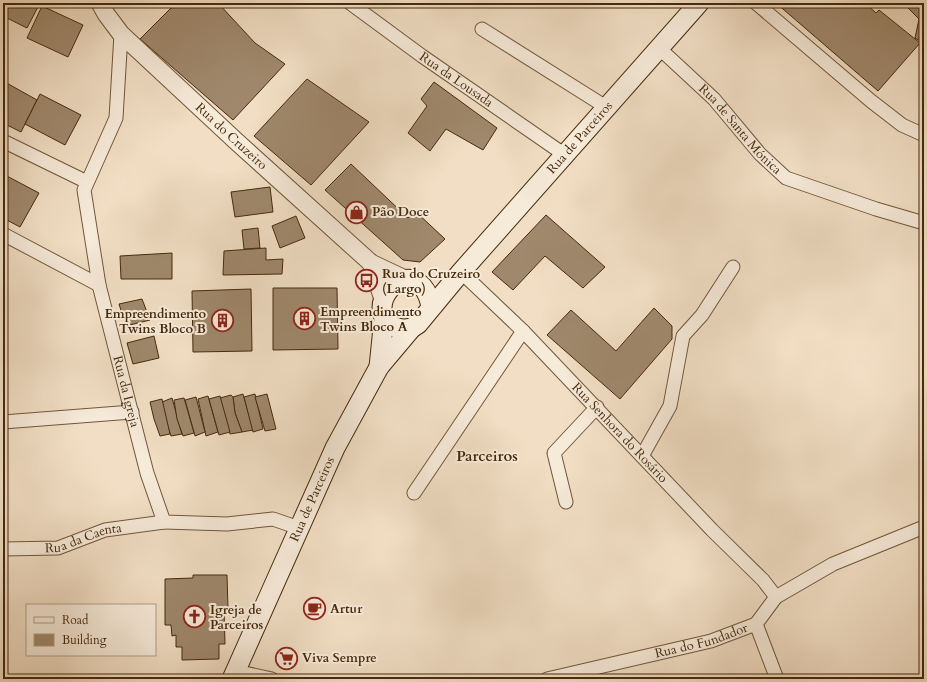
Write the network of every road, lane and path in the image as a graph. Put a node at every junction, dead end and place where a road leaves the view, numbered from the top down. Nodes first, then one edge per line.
1 (100, 3) edge
2 (350, 3) edge
3 (699, 3) edge
4 (756, 3) edge
5 (482, 29) dead end
6 (122, 34) junction
7 (658, 48) junction
8 (606, 107) junction
9 (924, 135) edge
10 (3, 141) edge
11 (565, 154) junction
12 (87, 182) junction
13 (924, 223) edge
14 (3, 234) edge
15 (371, 263) junction
16 (733, 267) dead end
17 (461, 272) junction
18 (413, 281) junction
19 (99, 285) junction
20 (383, 299) junction
21 (431, 308) junction
22 (384, 318) junction
23 (410, 329) junction
24 (523, 331) junction
25 (379, 367) junction
26 (596, 407) junction
27 (132, 412) junction
28 (3, 422) edge
29 (642, 456) junction
30 (414, 493) dead end
31 (566, 502) dead end
32 (164, 522) junction
33 (924, 527) edge
34 (299, 528) junction
35 (3, 549) edge
36 (776, 597) junction
37 (756, 624) junction
38 (233, 675) edge
39 (272, 679) edge
40 (547, 679) edge
41 (777, 679) edge

1 - 6 street, Rua do Cruzeiro
2 - 11 street, Rua da Lousada
3 - 7 main road, Rua de Parceiros
4 - 9 street
5 - 8 street
6 - 12 street, Rua da Igreja
6 - 15 street, Rua do Cruzeiro
7 - 8 main road, Rua de Parceiros
7 - 13 street, Rua de Santa Mónica
8 - 11 main road, Rua de Parceiros
10 - 12 street
11 - 17 main road, Rua de Parceiros
12 - 19 street, Rua da Igreja
14 - 19 street
15 - 18 street, Rua do Cruzeiro
15 - 20 street, Rua do Cruzeiro
16 - 29 street
17 - 18 main road
17 - 21 main road, Rua de Parceiros
17 - 24 street, Rua Senhora do Rosário
18 - 20 main road
18 - 21 main road
19 - 27 street, Rua da Igreja
20 - 22 main road
21 - 23 main road
22 - 23 main road
22 - 25 main road
23 - 25 main road, Rua de Parceiros
24 - 26 street, Rua Senhora do Rosário
24 - 30 street
25 - 34 main road, Rua de Parceiros
26 - 29 street, Rua Senhora do Rosário
26 - 31 street
27 - 28 street
27 - 32 street, Rua da Igreja
29 - 36 street, Rua Senhora do Rosário
32 - 34 street
32 - 35 street, Rua da Caenta
33 - 36 street, Rua do Fundador
34 - 38 main road, Rua de Parceiros
36 - 37 street, Rua do Fundador
37 - 40 street, Rua do Fundador
37 - 41 street
38 - 39 street

